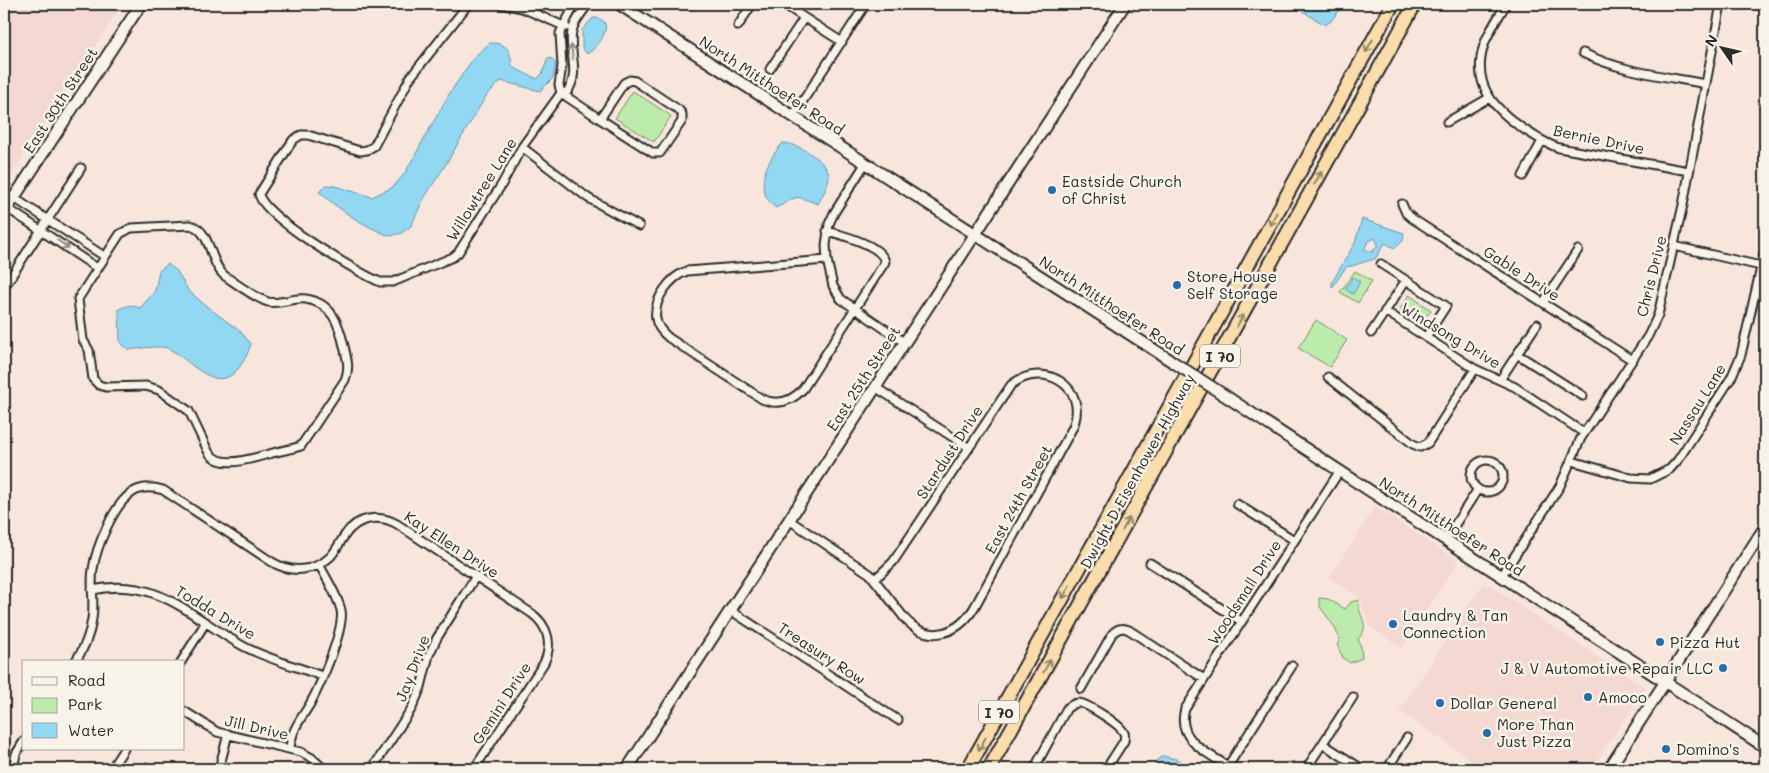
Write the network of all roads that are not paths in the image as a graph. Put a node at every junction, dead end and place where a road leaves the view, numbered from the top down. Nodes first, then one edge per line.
1 (140, 4) edge
2 (470, 4) edge
3 (501, 4) edge
4 (575, 4) edge
5 (588, 4) edge
6 (619, 4) edge
7 (752, 4) edge
8 (783, 4) edge
9 (866, 4) edge
10 (1125, 4) edge
11 (1392, 4) edge
12 (1415, 4) edge
13 (1506, 4) edge
14 (1721, 4) edge
15 (804, 18) junction
16 (563, 25) junction
17 (738, 26) dead end
18 (572, 29) junction
19 (842, 42) junction
20 (1583, 53) dead end
21 (770, 70) dead end
22 (1706, 84) junction
23 (560, 93) junction
24 (1489, 98) junction
25 (793, 116) junction
26 (600, 119) junction
27 (1447, 122) dead end
28 (1542, 141) junction
29 (522, 147) junction
30 (865, 164) junction
31 (81, 168) dead end
32 (1689, 171) junction
33 (1523, 176) dead end
34 (14, 198) junction
35 (1402, 204) dead end
36 (5, 211) edge
37 (47, 220) junction
38 (639, 226) dead end
39 (41, 230) junction
40 (827, 231) junction
41 (974, 234) junction
42 (1674, 246) junction
43 (1578, 250) dead end
44 (1765, 250) edge
45 (827, 260) junction
46 (101, 262) junction
47 (1381, 264) dead end
48 (1763, 267) edge
49 (1406, 280) junction
50 (7, 282) dead end
51 (1543, 303) junction
52 (855, 310) junction
53 (1385, 311) junction
54 (1537, 324) dead end
55 (1371, 333) dead end
56 (1426, 337) junction
57 (904, 342) junction
58 (1517, 354) junction
59 (1632, 360) junction
60 (1475, 369) junction
61 (1328, 378) dead end
62 (1500, 380) junction
63 (1062, 384) joint
64 (875, 386) junction
65 (1583, 396) dead end
66 (1584, 433) junction
67 (968, 447) junction
68 (1572, 460) junction
69 (1340, 472) junction
70 (1478, 489) junction
71 (1237, 504) dead end
72 (788, 520) junction
73 (1765, 527) edge
74 (1294, 540) junction
75 (1445, 540) junction
76 (1150, 563) dead end
77 (319, 564) junction
78 (476, 576) junction
79 (1501, 577) junction
80 (876, 579) junction
81 (92, 590) junction
82 (730, 610) junction
83 (206, 622) junction
84 (1241, 622) junction
85 (548, 651) joint
86 (76, 660) edge
87 (182, 660) edge
88 (1292, 666) dead end
89 (322, 676) junction
90 (1204, 679) junction
91 (1667, 681) junction
92 (1081, 689) dead end
93 (1353, 697) dead end
94 (185, 712) edge
95 (898, 720) dead end
96 (228, 734) junction
97 (1407, 738) dead end
98 (1323, 744) junction
99 (22, 745) edge
100 (1765, 747) edge
101 (290, 749) junction
102 (123, 750) edge
103 (1231, 768) edge
104 (13, 769) edge
105 (111, 769) edge
106 (219, 769) edge
107 (324, 769) edge
108 (372, 769) edge
109 (474, 769) edge
110 (627, 769) edge
111 (968, 769) edge
112 (989, 769) edge
113 (1034, 769) edge
114 (1106, 769) edge
115 (1306, 769) edge
116 (1362, 769) edge
117 (1387, 769) edge
118 (1609, 769) edge

1 - 34 main road, East 30th Street
2 - 29 street, Willowtree Lane
3 - 16 street
4 - 16 street
5 - 18 street
6 - 25 main road, North Mitthoefer Road
7 - 17 street
8 - 15 street
9 - 19 street
10 - 41 main road, East 25th Street
11 -> 111 highway, Dwight D Eisenhower Highway / I 70
112 -> 12 highway, Dwight D Eisenhower Highway / I 70
13 - 24 street
14 - 22 street, Chris Drive
15 - 19 street
15 - 21 street
16 - 18 street
16 - 23 street
23 -> 18 street, Willowtree Lane
19 - 25 street
20 - 22 street
22 - 32 street, Chris Drive
23 - 26 street
23 - 29 street, Willowtree Lane
24 - 27 street
24 - 28 street, Bernie Drive
25 - 30 main road, North Mitthoefer Road
26 - 26 street
28 - 32 street, Bernie Drive
28 - 33 street
29 - 38 street
30 - 40 street
30 - 41 main road, North Mitthoefer Road
31 - 37 street
32 - 42 street, Chris Drive
34 - 36 main road, East 30th Street
34 - 37 street
35 - 51 street, Gable Drive
36 - 39 street
37 - 39 street
37 - 46 street
39 -> 46 street
39 - 50 street
40 - 45 street
40 - 52 street
41 - 57 main road, East 25th Street
41 - 69 main road, North Mitthoefer Road, bridge
42 - 48 street
42 - 59 street, Chris Drive
43 - 51 street
44 - 48 street, Nassau Lane
45 - 52 street
45 - 52 street
46 - 46 street
47 - 49 street
48 - 68 street, Nassau Lane
49 - 53 street
49 - 56 street
51 - 59 street, Gable Drive
52 - 57 street
53 - 55 street, Windsong Drive
53 - 56 street, Windsong Drive
54 - 58 street, Windsong Drive
56 - 60 street, Windsong Drive
57 - 64 main road, East 25th Street
58 - 62 street, Windsong Drive
58 - 65 street, Windsong Drive
59 - 66 street, Chris Drive
60 - 61 street
60 - 62 street, Windsong Drive
62 - 66 street, Windsong Drive
63 - 67 street, Stardust Drive
63 - 80 street, East 24th Street
64 - 67 street
64 - 72 main road, East 25th Street
66 - 68 street, Chris Drive
67 - 80 street, Stardust Drive
68 - 79 street, Chris Drive
69 - 74 street, Woodsmall Drive
69 - 75 main road, North Mitthoefer Road
70 - 70 street
70 - 75 street
71 - 74 street
72 - 80 street
72 - 82 main road, East 25th Street
73 - 91 main road
74 - 84 street, Woodsmall Drive
75 - 79 main road, North Mitthoefer Road
76 - 84 street
77 - 78 street, Kay Ellen Drive
77 - 81 street
77 - 89 street
78 - 85 street, Kay Ellen Drive
78 - 108 street, Jay Drive
79 - 91 main road, North Mitthoefer Road
81 - 83 street, Todda Drive
81 - 86 street
82 - 95 street, Treasury Row
82 - 110 main road, East 25th Street
83 - 87 street
83 - 89 street, Todda Drive
84 - 90 street, Woodsmall Drive
85 - 109 street, Gemini Drive
88 - 103 street
89 - 101 street
90 - 92 street
90 - 103 street, Woodsmall Drive
91 - 100 main road, North Mitthoefer Road
91 - 118 main road
93 - 98 street
94 - 96 street, Jill Drive
96 - 101 street, Jill Drive
96 - 106 street
97 - 117 street
98 - 115 street
98 - 116 street
99 - 104 street
101 - 107 street, Jill Drive
102 - 105 street
113 - 114 street

